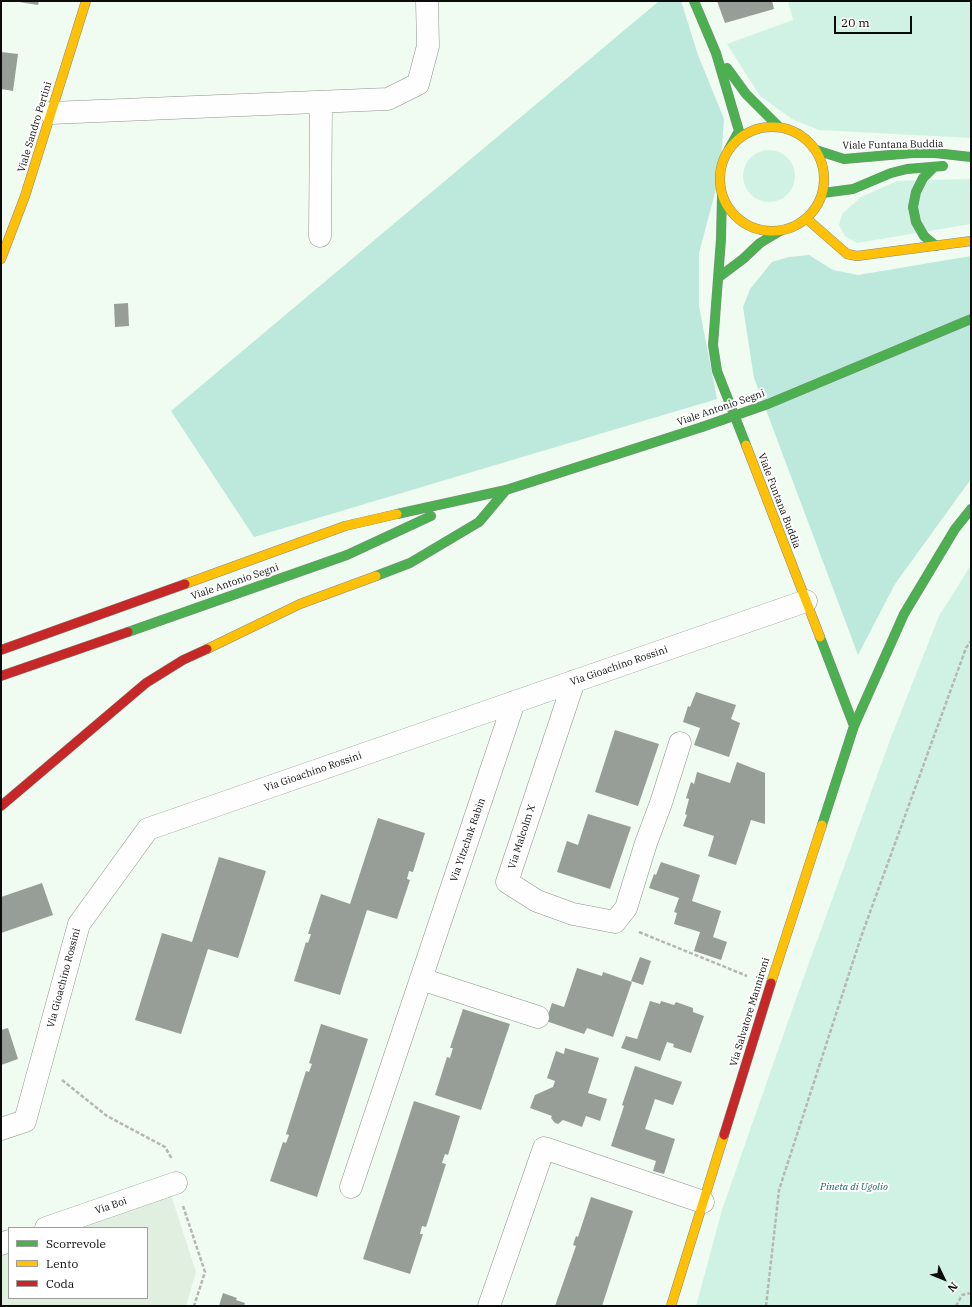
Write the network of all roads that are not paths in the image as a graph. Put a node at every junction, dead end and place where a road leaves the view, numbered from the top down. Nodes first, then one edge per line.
1 (86, 1) edge
2 (427, 1) edge
3 (694, 1) edge
4 (716, 53) junction
5 (321, 102) junction
6 (51, 112) junction
7 (779, 127) junction
8 (816, 150) junction
9 (728, 151) junction
10 (971, 157) edge
11 (971, 164) edge
12 (934, 167) junction
13 (823, 193) junction
14 (722, 194) junction
15 (807, 219) junction
16 (780, 231) junction
17 (320, 236) dead end
18 (971, 241) edge
19 (936, 246) junction
20 (1, 259) edge
21 (719, 277) junction
22 (971, 319) edge
23 (506, 490) junction
24 (471, 497) junction
25 (971, 509) edge
26 (806, 601) junction
27 (1, 650) edge
28 (1, 676) edge
29 (574, 681) junction
30 (514, 702) junction
31 (854, 726) junction
32 (680, 743) dead end
33 (1, 806) edge
34 (421, 979) junction
35 (538, 1017) dead end
36 (1, 1130) edge
37 (176, 1183) dead end
38 (351, 1187) dead end
39 (703, 1202) junction
40 (49, 1227) edge
41 (489, 1306) edge
42 (671, 1306) edge

1 - 6 main road, Viale Sandro Pertini
2 - 5 street
3 - 4 main road
4 - 7 main road
4 - 9 main road
5 - 6 street
5 - 17 street
6 - 20 main road, Viale Sandro Pertini
7 - 8 main road
7 - 9 main road
8 - 10 main road, Viale Funtana Buddia
8 - 13 main road
9 - 14 main road
11 - 12 main road
12 - 13 main road
12 - 19 main road
13 - 15 main road
14 - 16 main road
14 - 21 main road, Viale Funtana Buddia
15 - 16 main road
15 - 19 main road
16 - 21 main road
18 - 19 main road
21 - 26 main road, Viale Funtana Buddia
22 - 23 main road, Viale Antonio Segni, bridge
23 - 24 main road, Viale Antonio Segni
23 - 33 main road
24 - 27 main road, Viale Antonio Segni
24 - 28 main road, Viale Antonio Segni
25 - 31 main road, Via Salvatore Mannironi
26 - 29 street, Via Gioachino Rossini
26 - 31 main road, Viale Funtana Buddia
29 - 30 street, Via Gioachino Rossini
29 - 32 street, Via Malcolm X
30 - 34 street, Via Yitzchak Rabin
30 - 36 street, Via Gioachino Rossini
31 - 39 main road, Via Salvatore Mannironi
34 - 35 street
34 - 38 street, Via Yitzchak Rabin
37 - 40 street, Via Boi
39 - 41 street
39 - 42 main road, Via Salvatore Mannironi

